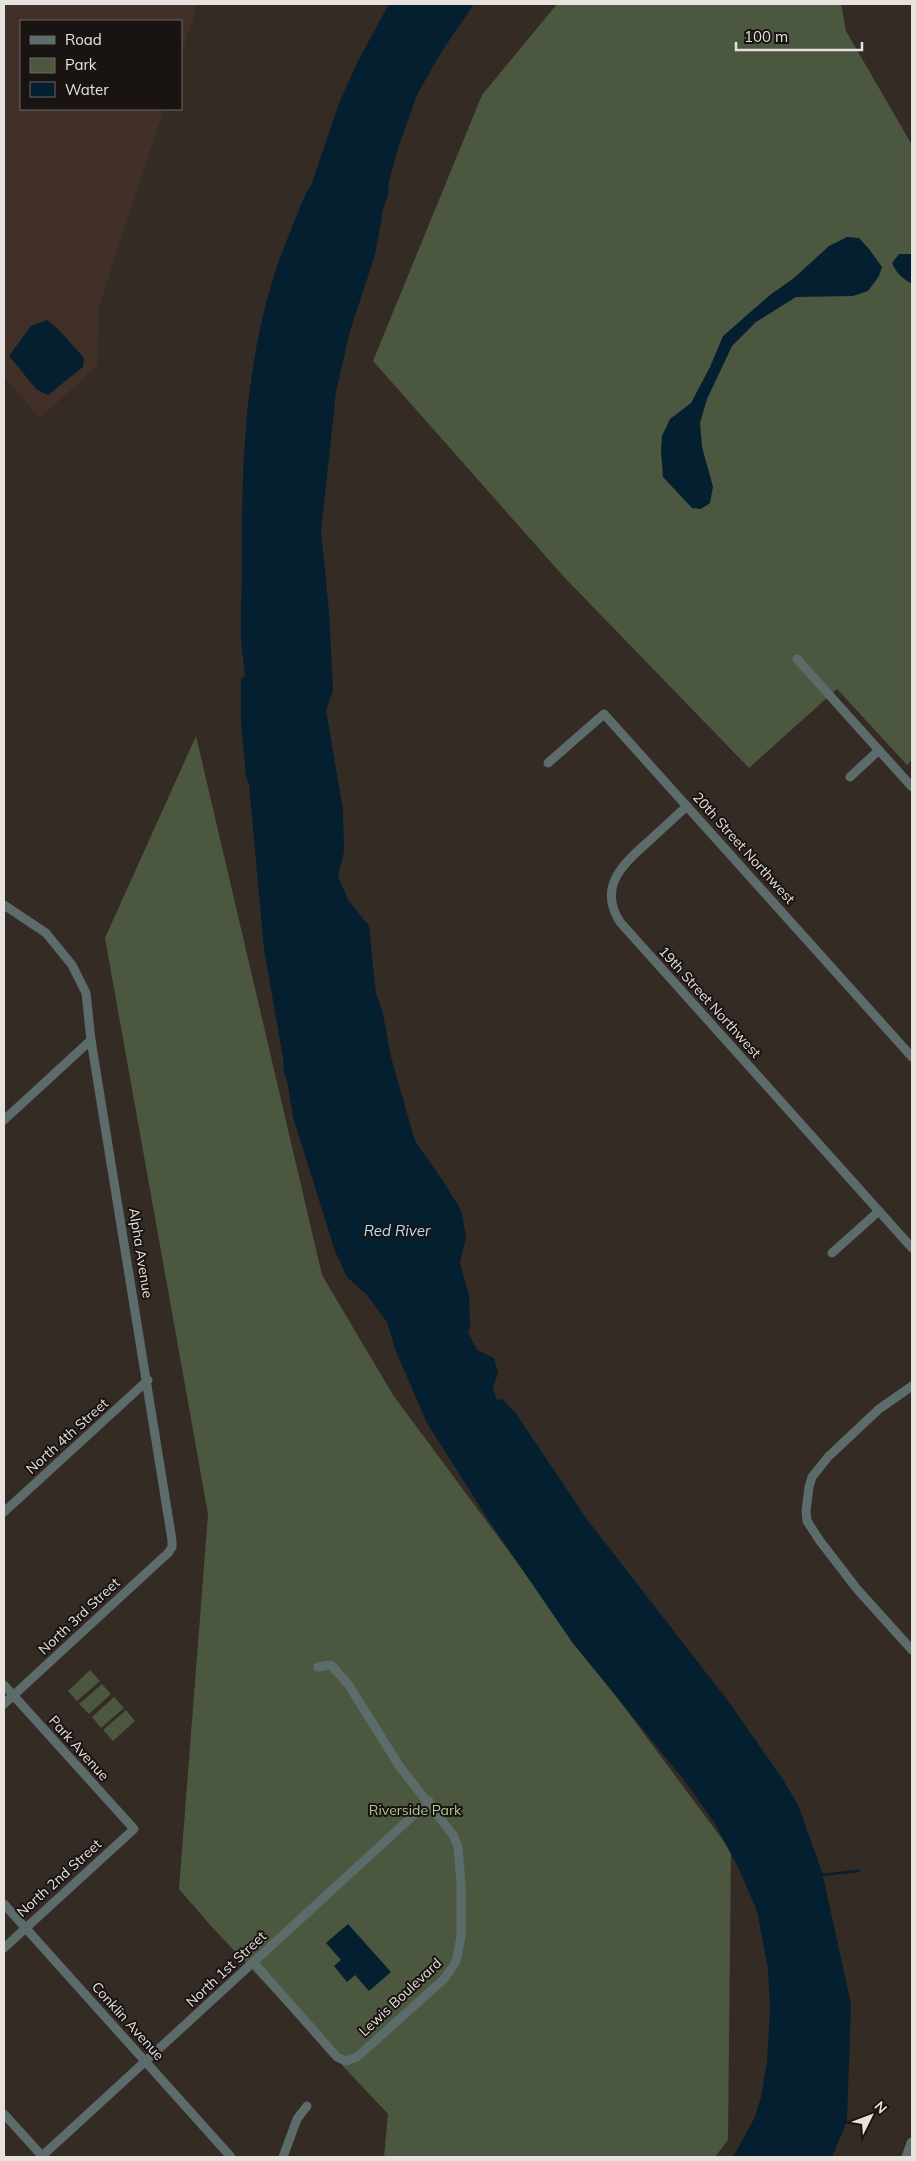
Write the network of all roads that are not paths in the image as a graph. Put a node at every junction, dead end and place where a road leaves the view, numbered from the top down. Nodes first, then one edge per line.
1 (797, 659) dead end
2 (879, 750) junction
3 (548, 763) dead end
4 (850, 777) dead end
5 (912, 787) edge
6 (687, 806) junction
7 (4, 905) edge
8 (91, 1040) junction
9 (912, 1057) edge
10 (4, 1120) edge
11 (879, 1210) junction
12 (912, 1248) edge
13 (832, 1253) dead end
14 (148, 1380) junction
15 (912, 1386) edge
16 (4, 1512) edge
17 (172, 1548) joint
18 (912, 1650) edge
19 (318, 1667) dead end
20 (4, 1685) edge
21 (13, 1695) junction
22 (4, 1704) edge
23 (429, 1801) junction
24 (134, 1830) joint
25 (4, 1904) edge
26 (25, 1928) junction
27 (4, 1948) edge
28 (253, 1962) junction
29 (145, 2062) junction
30 (307, 2106) dead end
31 (4, 2114) edge
32 (912, 2143) edge
33 (42, 2157) edge
34 (231, 2157) edge
35 (283, 2157) edge
36 (907, 2157) edge

1 - 2 street
2 - 4 street
2 - 5 street
3 - 6 street, 20th Street Northwest
6 - 9 street, 20th Street Northwest
6 - 11 street, 19th Street Northwest
7 - 8 street, Alpha Avenue
8 - 10 street
8 - 14 street, Alpha Avenue
11 - 12 street, 19th Street Northwest
11 - 13 street
14 - 16 street, North 4th Street
14 - 17 street, Alpha Avenue
15 - 18 street
17 - 21 street, North 3rd Street
19 - 23 street, Lewis Boulevard
20 - 21 street, Park Avenue
21 - 22 street, North 3rd Street
21 - 24 street, Park Avenue
23 - 28 street, North 1st Street
23 - 28 street, Lewis Boulevard
24 - 26 street, North 2nd Street
25 - 26 street, Conklin Avenue
26 - 27 street, North 2nd Street
26 - 29 street, Conklin Avenue
28 - 29 street, North 1st Street
29 - 33 street, North 1st Street
29 - 34 street, Conklin Avenue
30 - 35 street
31 - 33 street
32 - 36 street

